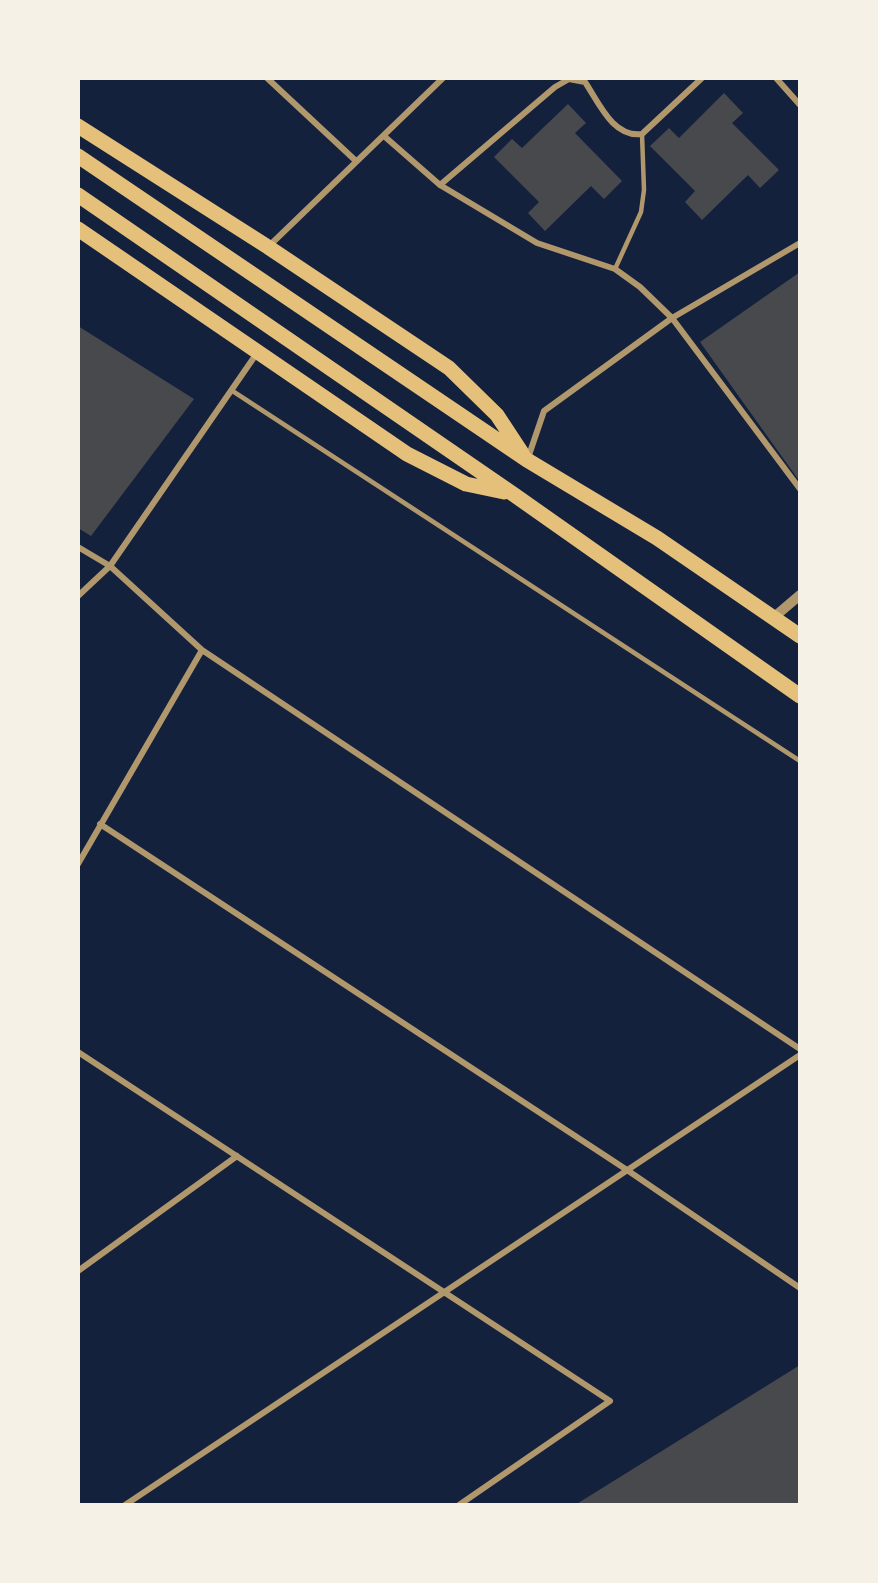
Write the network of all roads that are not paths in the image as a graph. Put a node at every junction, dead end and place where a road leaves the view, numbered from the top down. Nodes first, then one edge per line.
1 (267, 78) edge
2 (443, 78) edge
3 (702, 78) edge
4 (776, 78) edge
5 (800, 105) edge
6 (78, 126) edge
7 (642, 134) junction
8 (384, 136) junction
9 (78, 156) edge
10 (356, 161) junction
11 (440, 185) junction
12 (78, 195) edge
13 (78, 229) edge
14 (800, 243) edge
15 (268, 247) junction
16 (615, 270) junction
17 (672, 318) junction
18 (257, 352) junction
19 (231, 390) junction
20 (527, 460) junction
21 (800, 489) edge
22 (513, 494) junction
23 (78, 547) edge
24 (110, 566) junction
25 (800, 595) edge
26 (78, 596) edge
27 (773, 618) junction
28 (800, 636) edge
29 (202, 650) junction
30 (800, 696) edge
31 (800, 761) edge
32 (100, 824) junction
33 (78, 864) edge
34 (800, 1049) edge
35 (78, 1052) edge
36 (800, 1055) edge
37 (237, 1156) junction
38 (627, 1170) junction
39 (78, 1271) edge
40 (800, 1288) edge
41 (444, 1292) junction
42 (124, 1505) edge
43 (459, 1505) edge

1 - 10 street
2 - 8 street
3 - 7 street
4 - 5 street
6 - 15 main road
7 - 11 street
7 - 16 lane
8 - 10 street
8 - 11 street
9 - 20 main road
10 - 15 street
11 - 16 street
12 - 22 main road
13 - 18 main road
14 - 17 street
15 - 20 main road
16 - 17 street
17 - 20 street
17 - 21 street
18 - 19 street
18 - 22 main road
19 - 24 street
19 - 31 lane
20 - 27 main road
22 - 30 main road
23 - 24 street
24 - 26 street
24 - 29 street
25 - 27 street
27 - 28 main road
29 - 32 street
29 - 34 street
32 - 33 street
32 - 38 street
35 - 37 street
36 - 38 street
37 - 39 street
37 - 41 street
38 - 40 street
38 - 41 street
41 - 42 street
41 - 43 street

